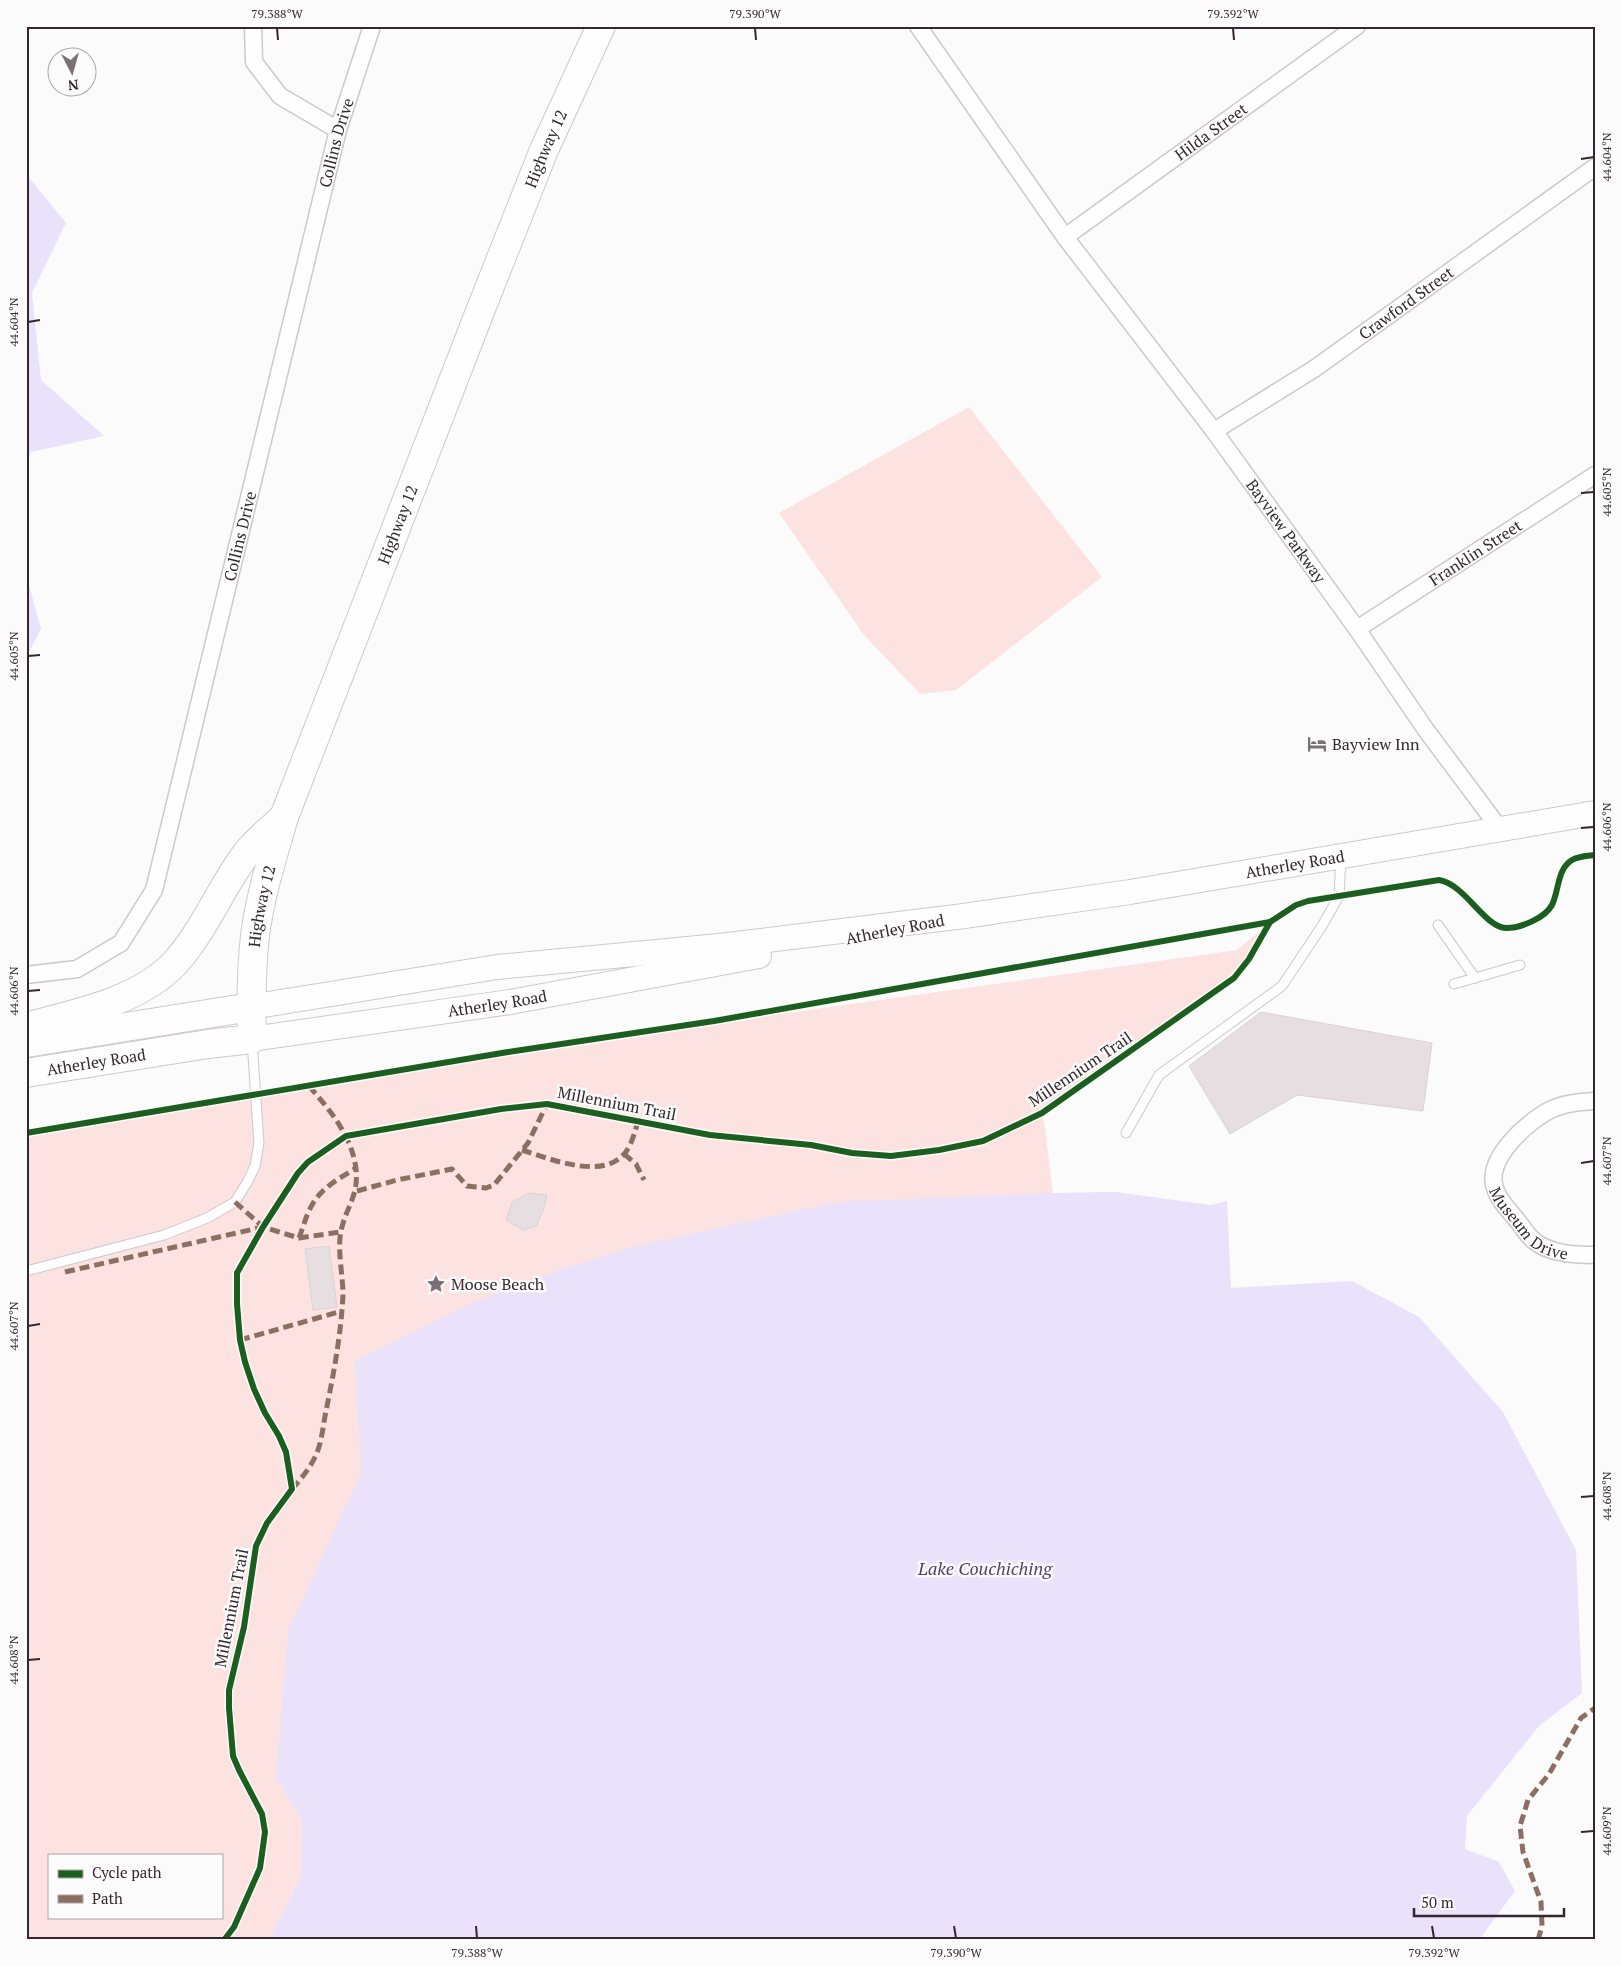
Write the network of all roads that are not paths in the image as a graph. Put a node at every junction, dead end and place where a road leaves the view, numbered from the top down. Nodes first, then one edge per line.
1 (253, 26) edge
2 (372, 26) edge
3 (601, 26) edge
4 (1357, 26) edge
5 (927, 29) edge
6 (338, 130) junction
7 (1595, 167) edge
8 (1065, 236) junction
9 (1214, 431) junction
10 (1595, 475) edge
11 (1357, 630) junction
12 (1595, 813) edge
13 (284, 817) junction
14 (1500, 829) junction
15 (1341, 857) junction
16 (964, 916) junction
17 (1438, 925) dead end
18 (1520, 965) dead end
19 (26, 975) edge
20 (1475, 978) junction
21 (1454, 984) dead end
22 (251, 1007) junction
23 (26, 1027) edge
24 (252, 1039) junction
25 (26, 1043) edge
26 (26, 1073) edge
27 (1595, 1101) edge
28 (1126, 1133) dead end
29 (1595, 1255) edge
30 (26, 1271) edge

1 - 6 street
2 - 6 street, Collins Drive
3 - 13 highway, Highway 12
4 - 8 street, Hilda Street
5 - 8 street, Bayview Parkway
6 - 19 street, Collins Drive
7 - 9 street, Crawford Street
8 - 9 street, Bayview Parkway
9 - 11 street, Bayview Parkway
10 - 11 street, Franklin Street
11 - 14 street, Bayview Parkway
12 - 14 main road, Atherley Road
13 - 22 highway, Highway 12
13 - 23 highway
14 - 15 main road, Atherley Road
15 - 16 main road, Atherley Road
15 - 28 lane
16 - 22 main road, Atherley Road
16 - 24 main road, Atherley Road
17 - 20 lane
18 - 20 lane
20 - 21 lane
22 - 24 highway, Highway 12
22 - 25 highway, Atherley Road
24 - 26 highway, Atherley Road
24 - 30 lane
27 - 29 street, Museum Drive

